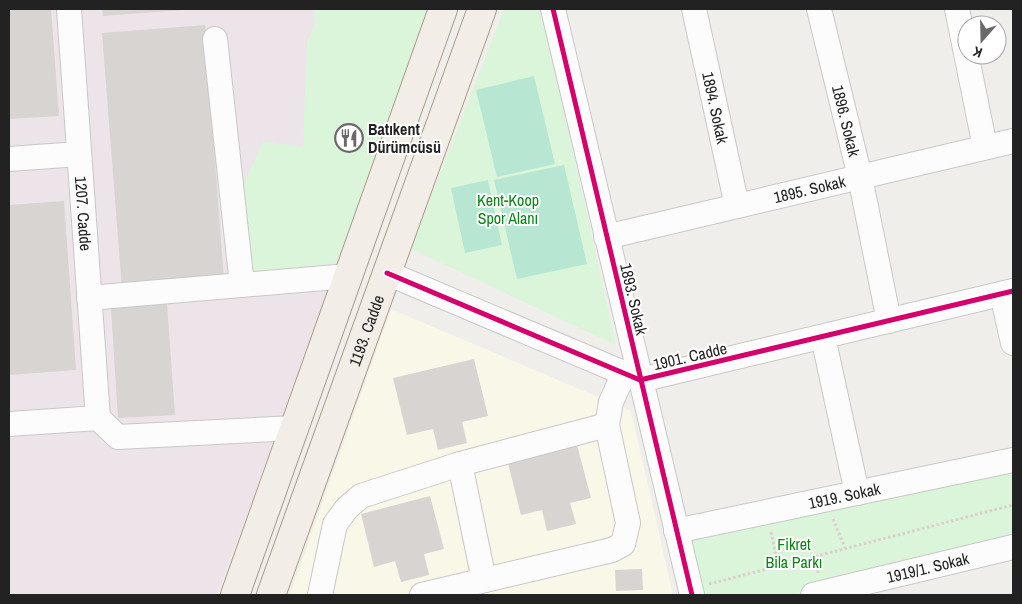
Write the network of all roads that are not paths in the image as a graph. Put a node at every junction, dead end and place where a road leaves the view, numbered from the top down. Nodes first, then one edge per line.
1 (69, 9) edge
2 (444, 9) edge
3 (482, 9) edge
4 (553, 9) edge
5 (694, 9) edge
6 (819, 9) edge
7 (956, 9) edge
8 (215, 39) dead end
9 (1013, 141) edge
10 (985, 147) junction
11 (79, 154) junction
12 (9, 159) edge
13 (860, 177) junction
14 (737, 206) junction
15 (606, 237) junction
16 (387, 273) junction
17 (348, 276) junction
18 (242, 285) junction
19 (1008, 293) edge
20 (89, 298) junction
21 (889, 321) junction
22 (823, 337) junction
23 (1013, 343) edge
24 (632, 377) junction
25 (98, 418) junction
26 (9, 424) edge
27 (607, 425) junction
28 (295, 428) junction
29 (1013, 460) edge
30 (460, 464) junction
31 (857, 493) junction
32 (676, 531) junction
33 (1013, 547) edge
34 (484, 580) junction
35 (691, 592) edge
36 (236, 595) edge
37 (271, 595) edge
38 (320, 595) edge
39 (422, 595) edge
40 (818, 595) edge

1 - 11 street, 1207. Cadde
2 - 17 main road
3 - 16 main road, 1193. Cadde
4 - 15 street, 1893. Sokak
5 - 14 street, 1894. Sokak
6 - 13 street, 1896. Sokak
7 - 10 street
8 - 18 street
9 - 10 street, 1895. Sokak
10 - 13 street, 1895. Sokak
11 - 12 street
11 - 20 street, 1207. Cadde
13 - 14 street, 1895. Sokak
13 - 21 street, 1896. Sokak
14 - 15 street, 1895. Sokak
15 - 24 street, 1893. Sokak
16 - 17 main road
16 - 24 street
16 - 37 main road, 1193. Cadde
17 - 18 street
17 - 28 main road
18 - 20 street
19 - 21 street, 1901. Cadde
19 - 23 street
20 - 25 street, 1207. Cadde
21 - 22 street, 1901. Cadde
22 - 24 street, 1901. Cadde
22 - 31 street
24 - 27 street
24 - 32 street, 1893. Sokak
25 - 26 street
25 - 28 street
27 - 30 street
27 - 34 street
28 - 36 main road
29 - 31 street, 1919. Sokak
30 - 34 street
30 - 38 street
31 - 32 street, 1919. Sokak
32 - 35 street, 1893. Sokak
33 - 40 street, 1919/1. Sokak
34 - 39 street

